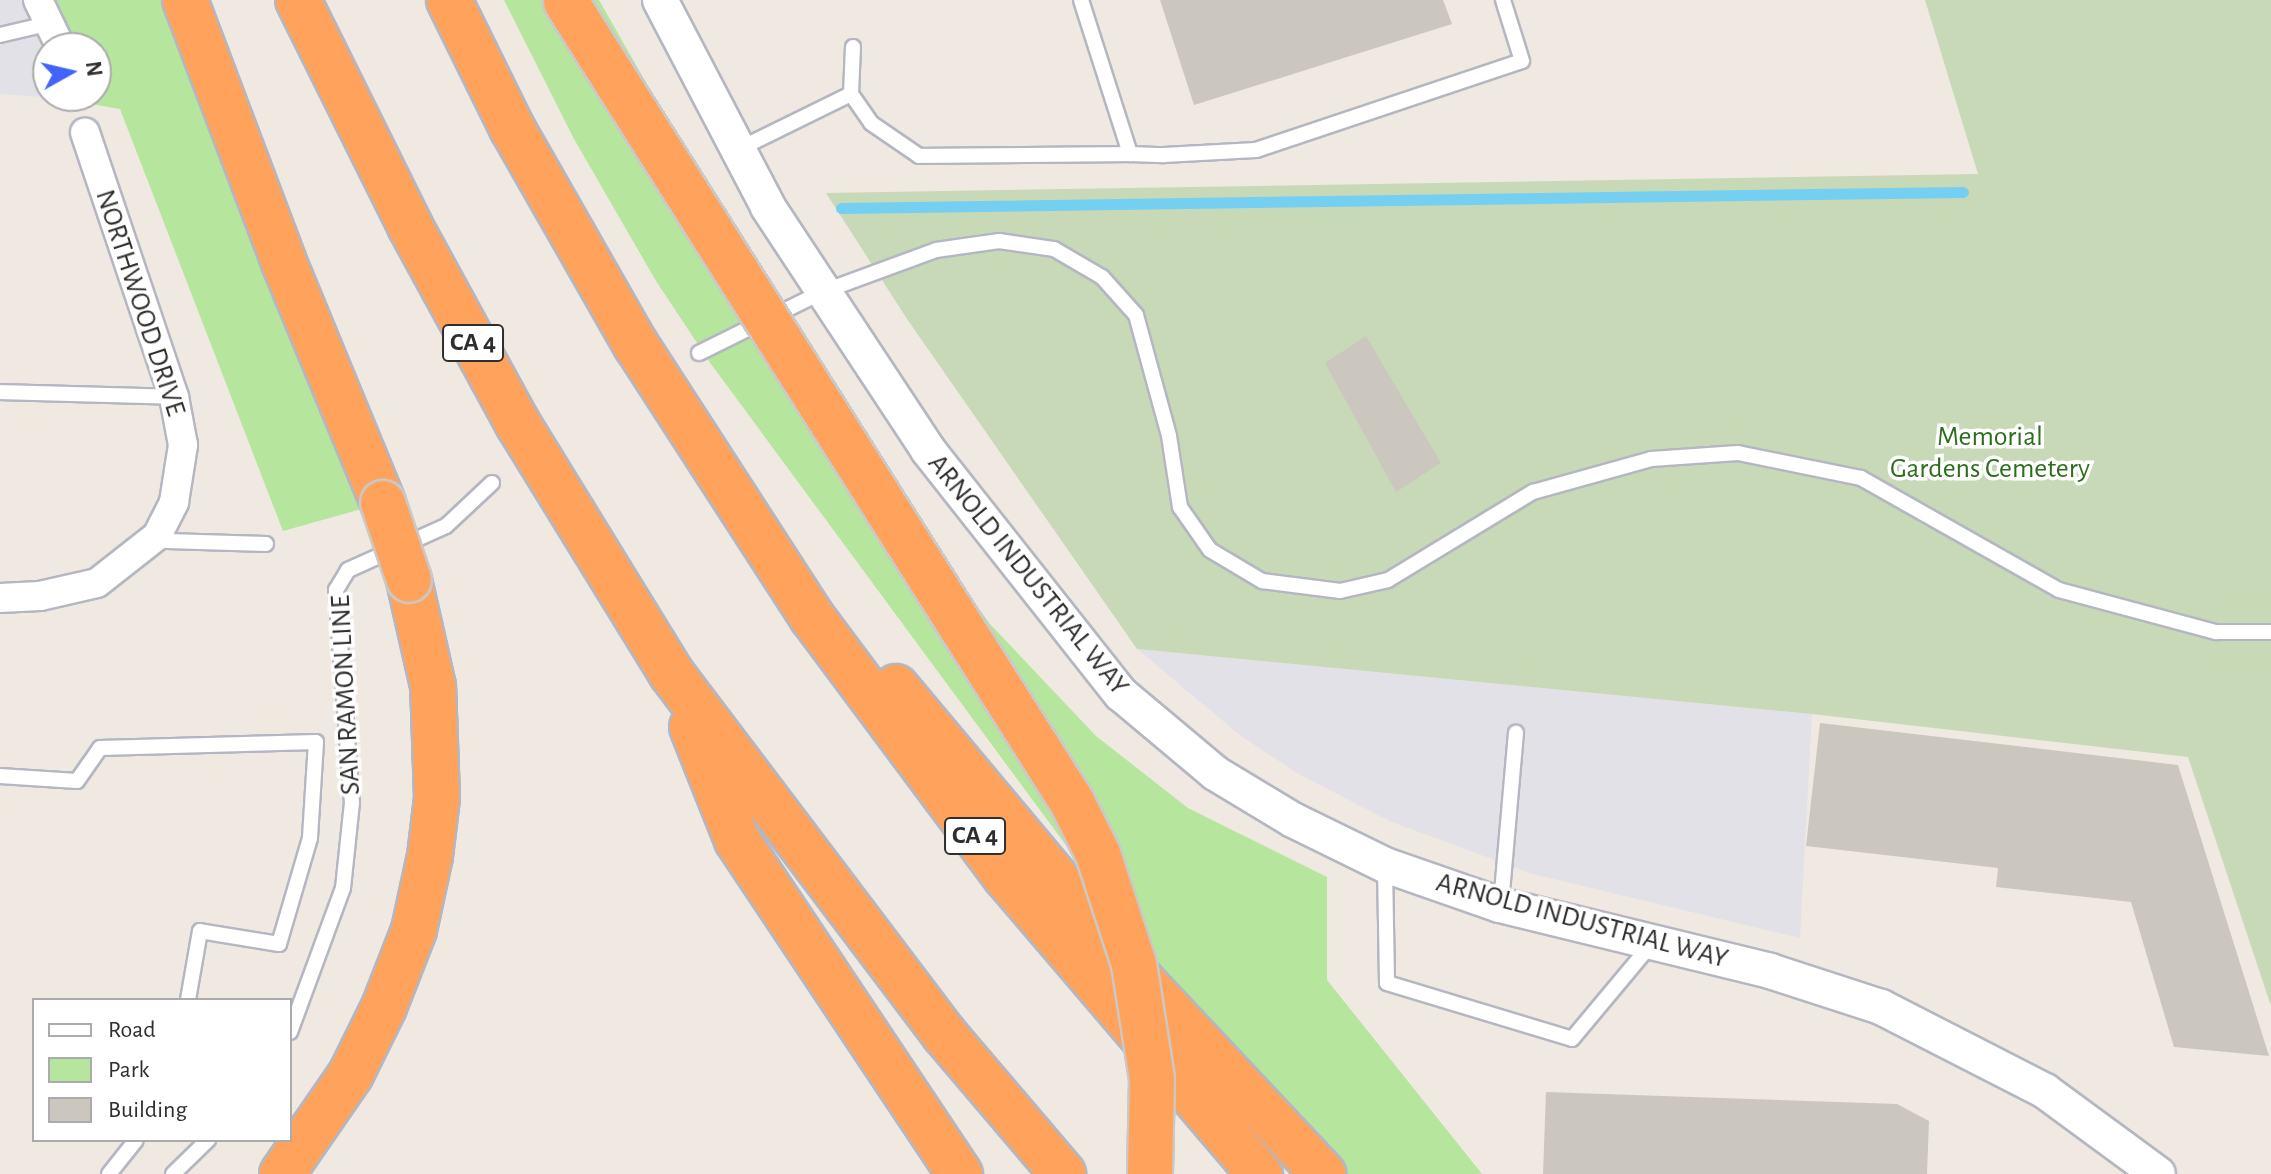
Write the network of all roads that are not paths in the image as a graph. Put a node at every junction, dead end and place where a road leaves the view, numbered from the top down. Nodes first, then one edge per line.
1 (185, 0) edge
2 (298, 0) edge
3 (449, 0) edge
4 (660, 0) edge
5 (1081, 0) edge
6 (1503, 0) edge
7 (566, 1) edge
8 (49, 24) edge
9 (0, 35) edge
10 (853, 47) dead end
11 (851, 94) junction
12 (85, 133) dead end
13 (736, 151) junction
14 (1130, 154) junction
15 (822, 292) junction
16 (699, 353) dead end
17 (0, 392) edge
18 (174, 397) junction
19 (719, 477) junction
20 (492, 483) dead end
21 (157, 536) junction
22 (266, 544) dead end
23 (0, 598) edge
24 (2271, 632) edge
25 (671, 673) junction
26 (1516, 733) dead end
27 (0, 776) edge
28 (1385, 865) junction
29 (1500, 905) junction
30 (1653, 942) junction
31 (188, 998) edge
32 (292, 1027) edge
33 (134, 1142) edge
34 (206, 1142) edge
35 (109, 1174) edge
36 (173, 1174) edge
37 (282, 1174) edge
38 (960, 1174) edge
39 (1063, 1174) edge
40 (1150, 1174) edge
41 (1260, 1174) edge
42 (1323, 1174) edge
43 (2158, 1174) edge

1 - 37 highway, bridge
2 - 25 highway, CA 4
3 - 19 highway, CA 4
4 - 13 street, ARNOLD INDUSTRIAL WAY
5 - 14 lane
6 - 14 lane
7 - 40 highway, bridge
8 - 9 lane
10 - 11 lane
11 - 13 lane
11 - 14 lane
12 - 18 street, NORTHWOOD DRIVE
13 - 15 street, ARNOLD INDUSTRIAL WAY
15 - 16 lane
15 - 24 lane
15 - 28 street, ARNOLD INDUSTRIAL WAY
17 - 18 lane
18 - 21 street, NORTHWOOD DRIVE
19 - 41 highway, CA 4
19 - 42 highway
20 - 32 lane, SAN RAMON LINE
21 - 22 lane
21 - 23 street, NORTHWOOD DRIVE
25 - 38 highway
25 - 39 highway, CA 4
26 - 29 lane
27 - 31 lane
28 - 29 street, ARNOLD INDUSTRIAL WAY
28 - 30 lane
29 - 30 street, ARNOLD INDUSTRIAL WAY
30 - 43 street, ARNOLD INDUSTRIAL WAY
33 - 35 lane
34 - 36 lane

